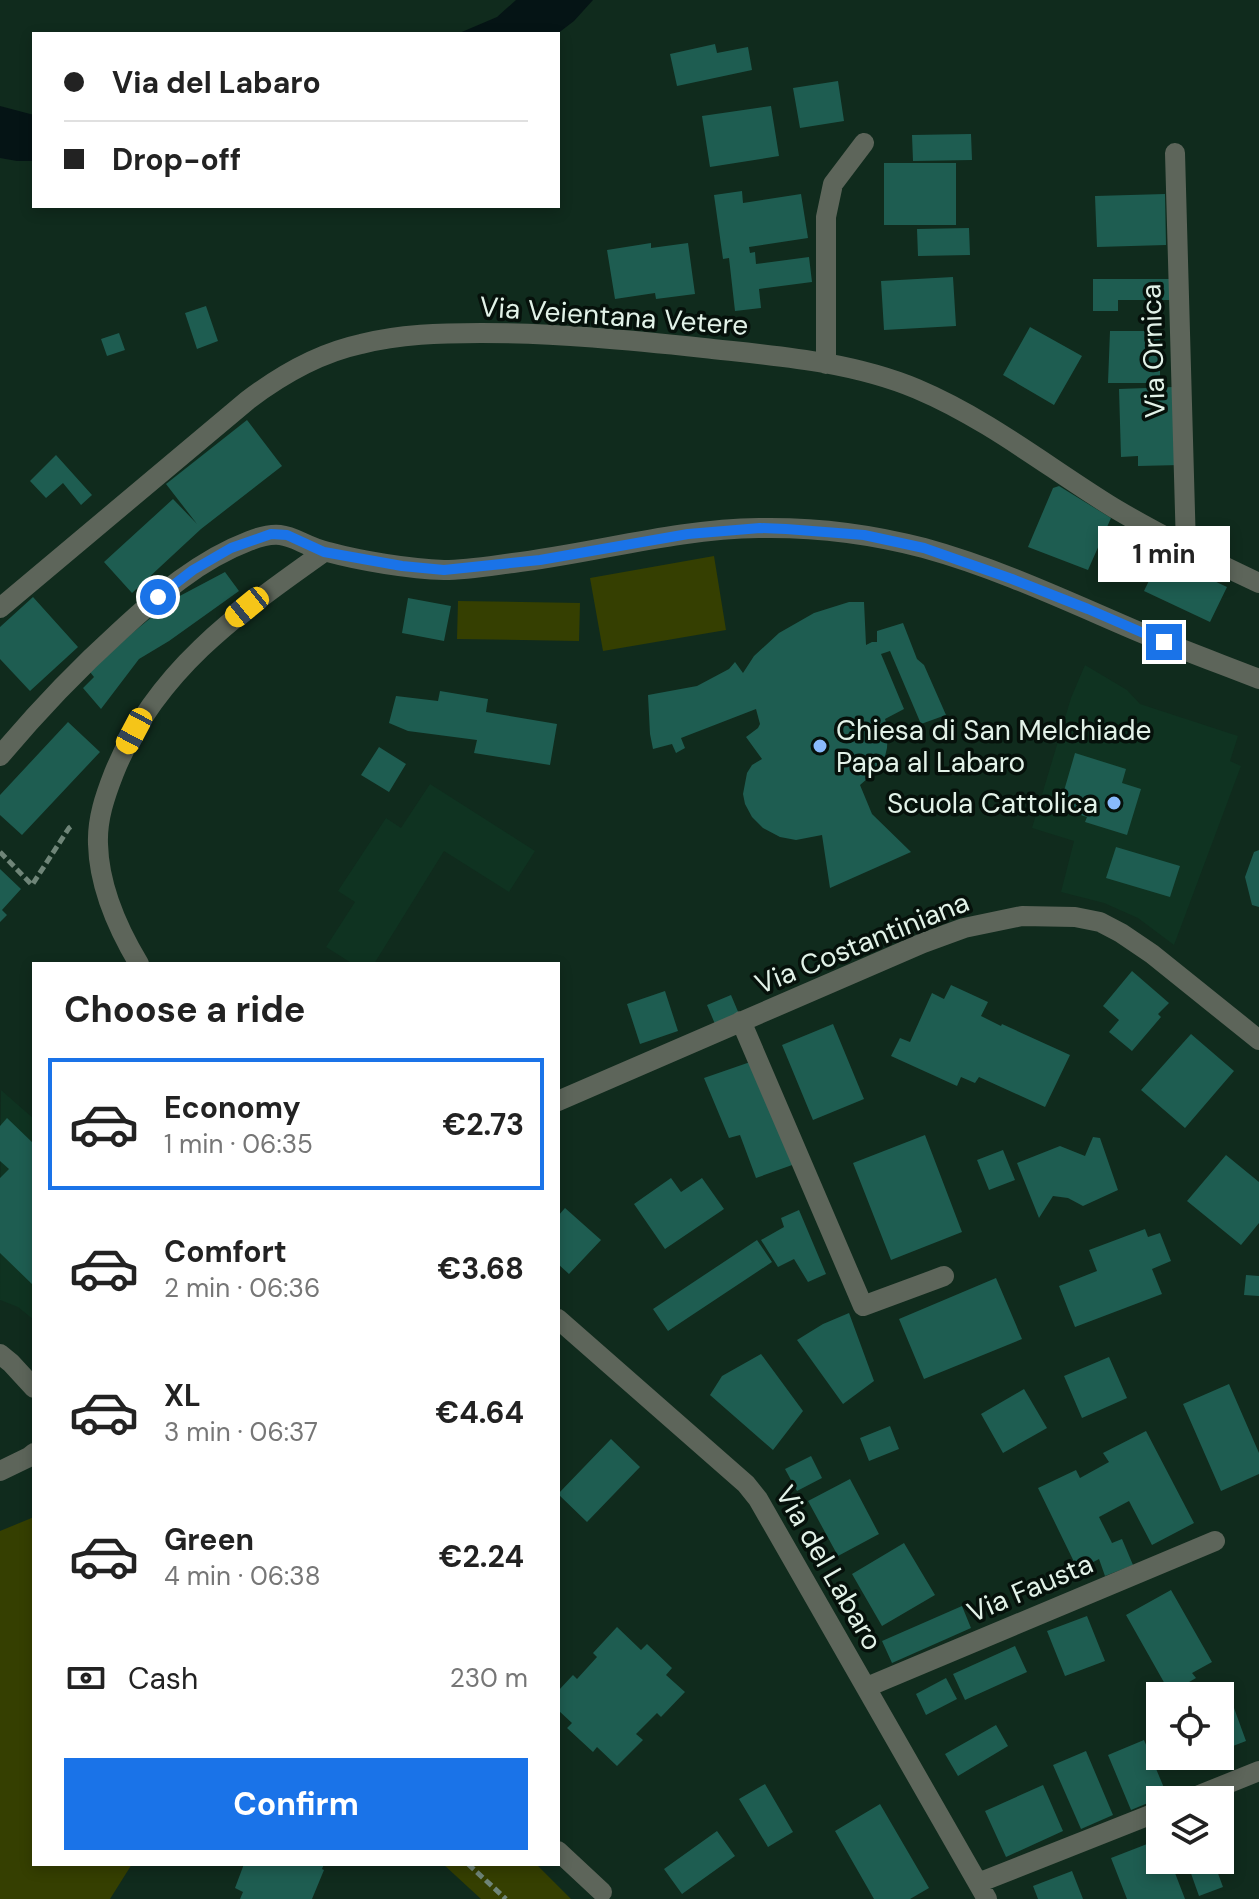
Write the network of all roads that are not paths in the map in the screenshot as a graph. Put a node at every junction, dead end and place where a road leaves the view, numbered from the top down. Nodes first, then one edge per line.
1 (864, 143) dead end
2 (1175, 153) dead end
3 (826, 364) junction
4 (1186, 548) junction
5 (324, 552) junction
6 (1259, 583) edge
7 (0, 608) edge
8 (1259, 679) edge
9 (0, 756) edge
10 (138, 962) edge
11 (741, 1021) junction
12 (1259, 1040) edge
13 (560, 1100) edge
14 (944, 1276) dead end
15 (560, 1321) edge
16 (0, 1354) edge
17 (32, 1386) edge
18 (32, 1455) edge
19 (0, 1471) edge
20 (1215, 1541) dead end
21 (867, 1687) junction
22 (1259, 1771) edge
23 (1222, 1786) edge
24 (1146, 1817) edge
25 (560, 1853) edge
26 (982, 1891) edge
27 (602, 1892) dead end

1 - 3 street
2 - 4 street, Via Ornica
3 - 4 street, Via Veientana Vetere
3 - 7 street, Via Veientana Vetere
4 - 6 street, Via Veientana Vetere
5 - 8 street
5 - 9 street
5 - 10 street
11 - 12 street, Via Costantiniana
11 - 13 street, Via Costantiniana
11 - 14 street
15 - 21 street, Via del Labaro
16 - 17 street
18 - 19 street
20 - 21 street, Via Fausta
21 - 26 street, Via del Labaro
22 - 23 street
24 - 26 street
25 - 27 street

